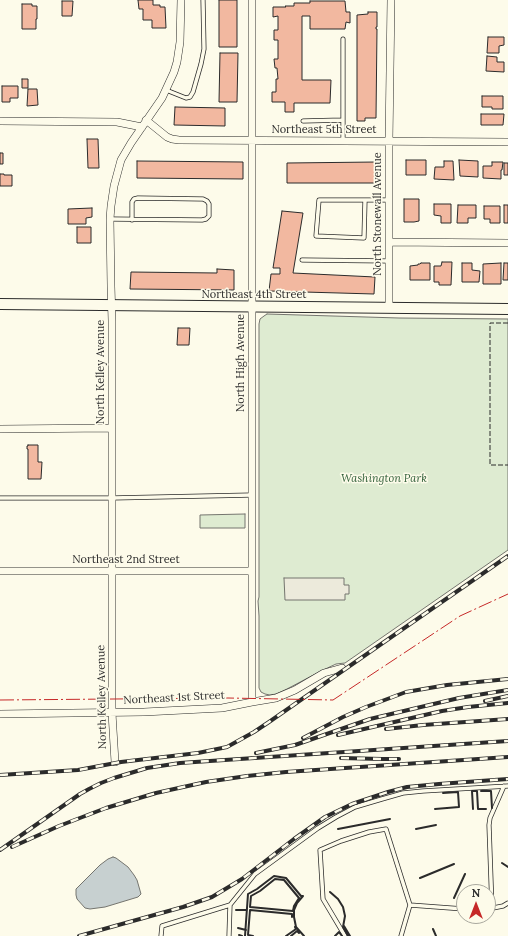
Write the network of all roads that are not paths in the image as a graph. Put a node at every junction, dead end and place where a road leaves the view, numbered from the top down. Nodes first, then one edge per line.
1 (181, 0) edge
2 (203, 0) edge
3 (252, 0) edge
4 (391, 0) edge
5 (343, 40) dead end
6 (166, 90) junction
7 (146, 120) junction
8 (343, 120) junction
9 (303, 121) dead end
10 (0, 122) edge
11 (142, 127) junction
12 (252, 140) junction
13 (343, 141) junction
14 (389, 141) junction
15 (508, 142) edge
16 (365, 200) junction
17 (390, 200) junction
18 (110, 220) junction
19 (132, 220) junction
20 (389, 242) junction
21 (508, 243) edge
22 (302, 260) dead end
23 (389, 261) junction
24 (0, 304) edge
25 (111, 305) junction
26 (252, 307) junction
27 (389, 308) junction
28 (508, 309) edge
29 (0, 428) edge
30 (112, 428) junction
31 (252, 495) junction
32 (0, 498) edge
33 (112, 498) junction
34 (112, 570) junction
35 (0, 571) edge
36 (252, 571) junction
37 (342, 668) dead end
38 (252, 702) junction
39 (112, 713) junction
40 (0, 714) edge
41 (115, 762) dead end
42 (506, 786) edge
43 (490, 884) edge
44 (508, 903) edge
45 (230, 905) junction
46 (410, 905) junction
47 (496, 907) edge
48 (456, 908) edge
49 (161, 936) edge
50 (229, 936) edge
51 (345, 936) edge
52 (401, 936) edge

1 - 6 street, North Kelley Avenue
2 - 6 lane
3 - 12 street, North High Avenue
4 - 14 street, North Stonewall Avenue
5 - 8 lane
6 - 7 street, North Kelley Avenue
7 - 11 street, North Kelley Avenue
7 - 12 street, Northeast 5th Street
8 - 9 lane
8 - 13 lane
10 - 11 street
11 - 18 street, North Kelley Avenue
12 - 13 street, Northeast 5th Street
12 - 26 street, North High Avenue
13 - 14 street, Northeast 5th Street
14 - 15 street, Northeast 5th Street
14 - 17 street, North Stonewall Avenue
16 - 16 lane
16 - 17 lane
17 - 20 street, North Stonewall Avenue
18 - 19 lane
18 - 25 street, North Kelley Avenue
19 - 19 lane
20 - 21 street
20 - 23 street, North Stonewall Avenue
22 - 23 lane
23 - 27 street, North Stonewall Avenue
24 - 25 main road, Northeast 4th Street
25 - 26 main road, Northeast 4th Street
25 - 30 street, North Kelley Avenue
26 - 27 main road, Northeast 4th Street
26 - 31 street, North High Avenue
27 - 28 main road, Northeast 4th Street
29 - 30 street
30 - 33 street, North Kelley Avenue
31 - 33 lane
31 - 36 street, North High Avenue
32 - 33 lane
33 - 34 street, North Kelley Avenue
34 - 35 street, Northeast 2nd Street
34 - 36 street, Northeast 2nd Street
34 - 39 street, North Kelley Avenue
36 - 38 street, North High Avenue
37 - 38 street, Northeast 1st Street
38 - 39 street, Northeast 1st Street
39 - 40 street, Northeast 1st Street
39 - 41 street, North Kelley Avenue
42 - 43 lane
42 - 45 lane
44 - 47 lane
45 - 49 lane
45 - 50 lane
46 - 48 lane
46 - 51 lane
46 - 52 lane

